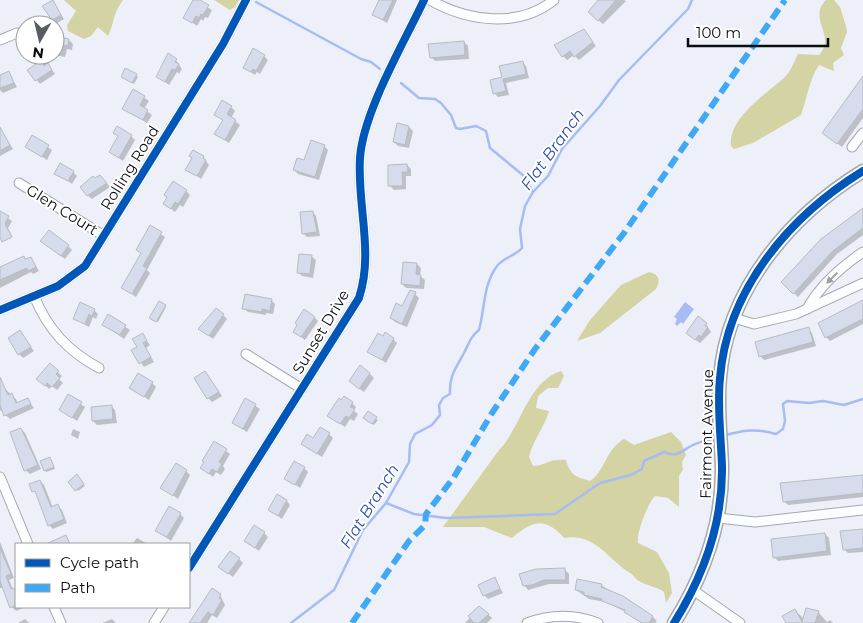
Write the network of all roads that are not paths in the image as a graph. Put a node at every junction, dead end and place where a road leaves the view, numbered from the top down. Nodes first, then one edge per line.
1 (246, 0) edge
2 (424, 0) edge
3 (430, 0) edge
4 (554, 0) edge
5 (15, 34) edge
6 (0, 40) edge
7 (863, 133) edge
8 (852, 148) dead end
9 (863, 170) edge
10 (19, 183) dead end
11 (104, 236) junction
12 (863, 252) edge
13 (863, 283) edge
14 (34, 296) junction
15 (0, 310) edge
16 (806, 310) junction
17 (734, 318) junction
18 (246, 354) dead end
19 (100, 368) dead end
20 (302, 389) junction
21 (0, 477) edge
22 (863, 510) edge
23 (718, 518) junction
24 (28, 543) edge
25 (190, 566) edge
26 (693, 590) junction
27 (54, 608) edge
28 (163, 608) edge
29 (61, 623) edge
30 (154, 623) edge
31 (527, 623) edge
32 (598, 623) edge
33 (674, 623) edge
34 (740, 623) edge

1 - 11 street, Rolling Road
2 - 20 street, Sunset Drive
3 - 4 street
5 - 6 street
7 - 8 street
9 - 17 street, Fairmont Avenue
10 - 11 street, Glen Court
11 - 14 street, Rolling Road
12 -> 16 street
13 - 16 street
14 - 15 street, Rolling Road
14 - 19 street
16 - 17 street
17 - 23 street, Fairmont Avenue
18 - 20 street
20 - 25 street, Sunset Drive
21 - 24 street
22 - 23 street
23 - 26 street, Fairmont Avenue
26 - 33 street, Fairmont Avenue
26 - 34 street
27 - 29 street
28 - 30 street
31 - 32 street

